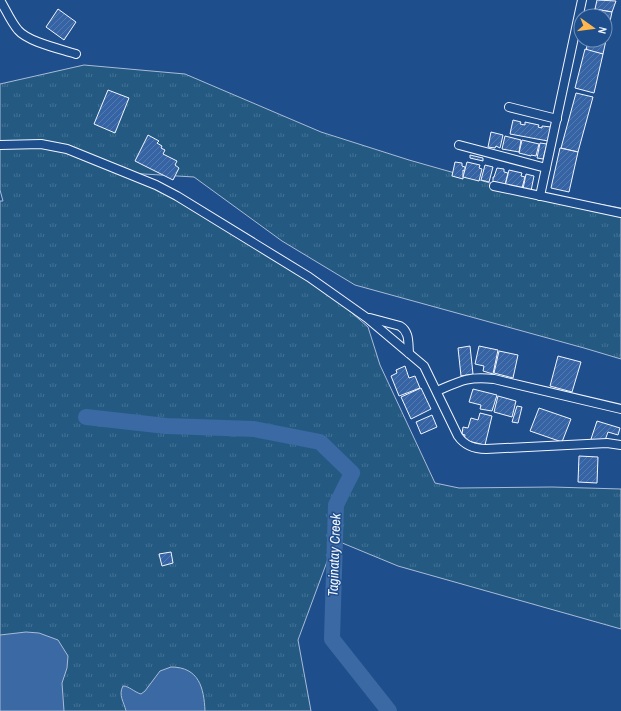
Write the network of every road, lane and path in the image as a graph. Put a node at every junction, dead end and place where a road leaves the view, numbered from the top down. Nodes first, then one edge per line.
1 (0, 0) edge
2 (582, 0) edge
3 (76, 54) dead end
4 (509, 107) dead end
5 (557, 119) junction
6 (459, 144) dead end
7 (0, 146) edge
8 (546, 168) junction
9 (494, 186) dead end
10 (540, 196) junction
11 (621, 213) edge
12 (367, 318) junction
13 (409, 353) junction
14 (437, 391) junction
15 (621, 409) edge
16 (621, 445) edge

1 - 3 street
2 - 5 street
4 - 5 street
5 - 8 street
6 - 8 street
7 - 12 street
8 - 10 street
9 - 10 street
10 - 11 street
12 - 13 street
12 - 13 street
13 - 14 street
14 - 15 street
14 - 16 street

